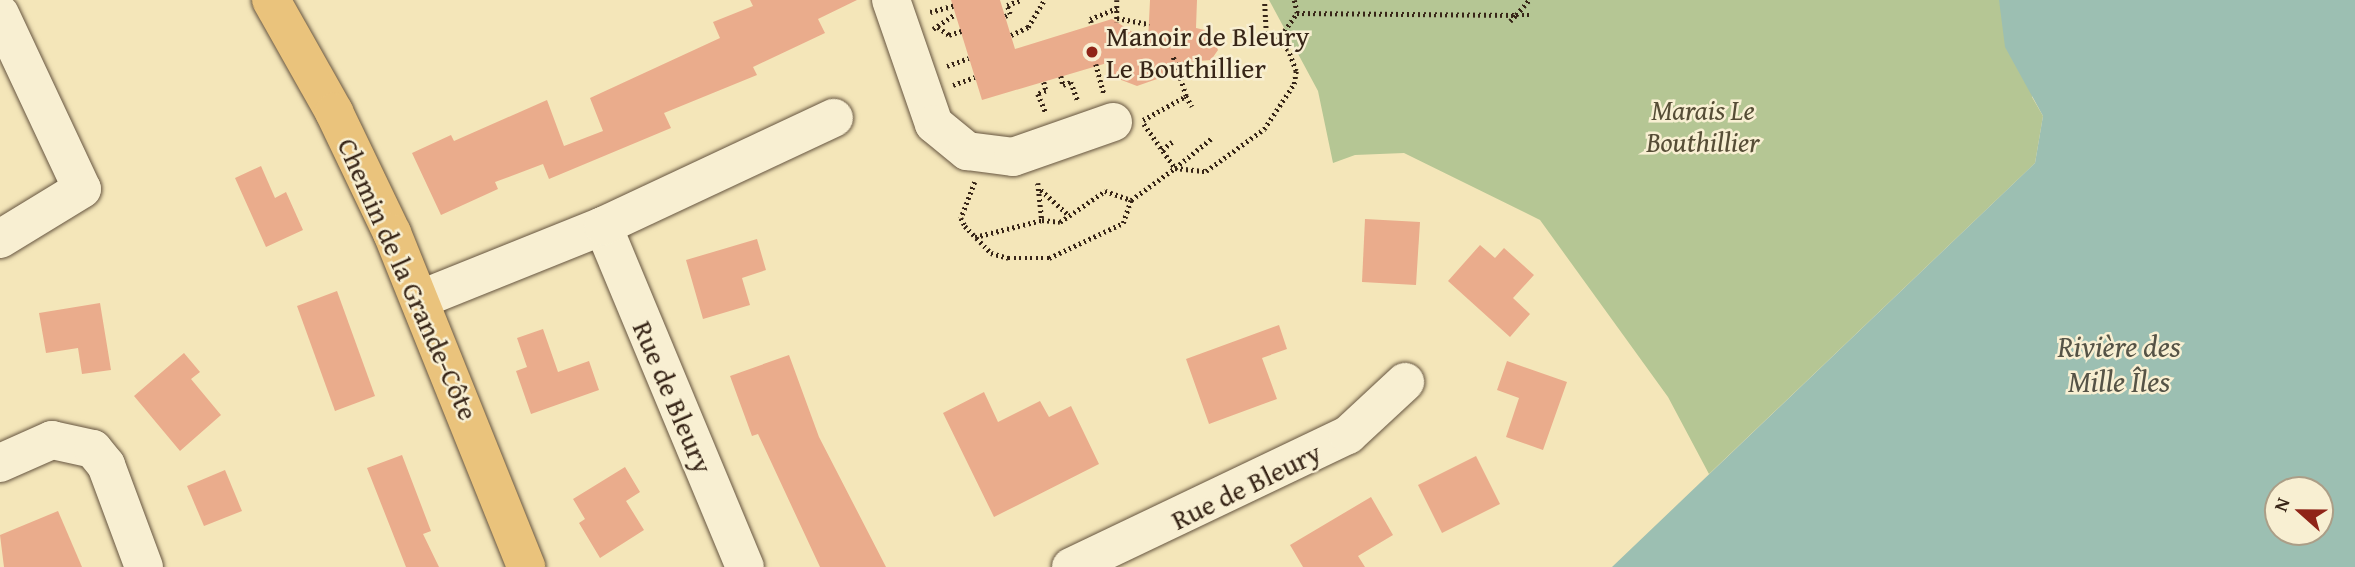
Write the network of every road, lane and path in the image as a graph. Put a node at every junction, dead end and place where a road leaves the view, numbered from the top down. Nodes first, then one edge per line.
1 (271, 0) edge
2 (891, 0) edge
3 (1021, 0) edge
4 (1033, 0) edge
5 (1117, 0) edge
6 (1264, 0) edge
7 (1294, 0) edge
8 (1529, 0) edge
9 (1042, 3) edge
10 (953, 6) dead end
11 (1117, 8) junction
12 (938, 10) dead end
13 (1297, 13) junction
14 (0, 14) edge
15 (955, 14) dead end
16 (1516, 15) junction
17 (1529, 15) dead end
18 (1005, 16) dead end
19 (1510, 21) dead end
20 (1091, 23) dead end
21 (1149, 24) dead end
22 (961, 31) dead end
23 (1011, 35) dead end
24 (1278, 40) junction
25 (1172, 57) dead end
26 (969, 58) dead end
27 (958, 63) dead end
28 (1096, 64) dead end
29 (1061, 76) dead end
30 (975, 77) dead end
31 (964, 82) dead end
32 (1044, 82) dead end
33 (1101, 83) dead end
34 (1075, 92) dead end
35 (1186, 96) junction
36 (1042, 103) dead end
37 (1192, 106) dead end
38 (834, 118) dead end
39 (1130, 123) junction
40 (1213, 137) dead end
41 (1172, 142) dead end
42 (1161, 150) junction
43 (1175, 168) junction
44 (1131, 200) junction
45 (1068, 214) junction
46 (961, 218) dead end
47 (1042, 220) junction
48 (603, 226) junction
49 (975, 237) junction
50 (0, 239) edge
51 (421, 299) junction
52 (1405, 382) dead end
53 (0, 463) edge
54 (144, 567) edge
55 (526, 567) edge
56 (745, 567) edge
57 (1071, 567) edge

1 - 51 main road, Chemin de la Grande-Côte
2 - 39 street
3 - 18 path
4 - 9 path
5 - 11 path
6 - 24 path
7 - 13 path
8 - 16 path
9 - 23 path
10 - 12 path
11 - 20 path
11 - 21 path
13 - 16 path
13 - 24 path
14 - 50 street
15 - 22 path
16 - 17 path
16 - 19 path
24 - 43 path
25 - 35 path
26 - 27 path
28 - 33 path
29 - 34 path
30 - 31 path
32 - 36 path
35 - 37 path
35 - 39 path
38 - 48 street
39 - 42 path
40 - 43 path
41 - 42 path
42 - 43 path
43 - 44 path
44 - 45 path
44 - 49 path
45 - 47 path
45 - 47 path
46 - 49 path
47 - 49 path
48 - 51 street
48 - 56 street, Rue de Bleury
51 - 55 main road, Chemin de la Grande-Côte
52 - 57 street, Rue de Bleury
53 - 54 street

